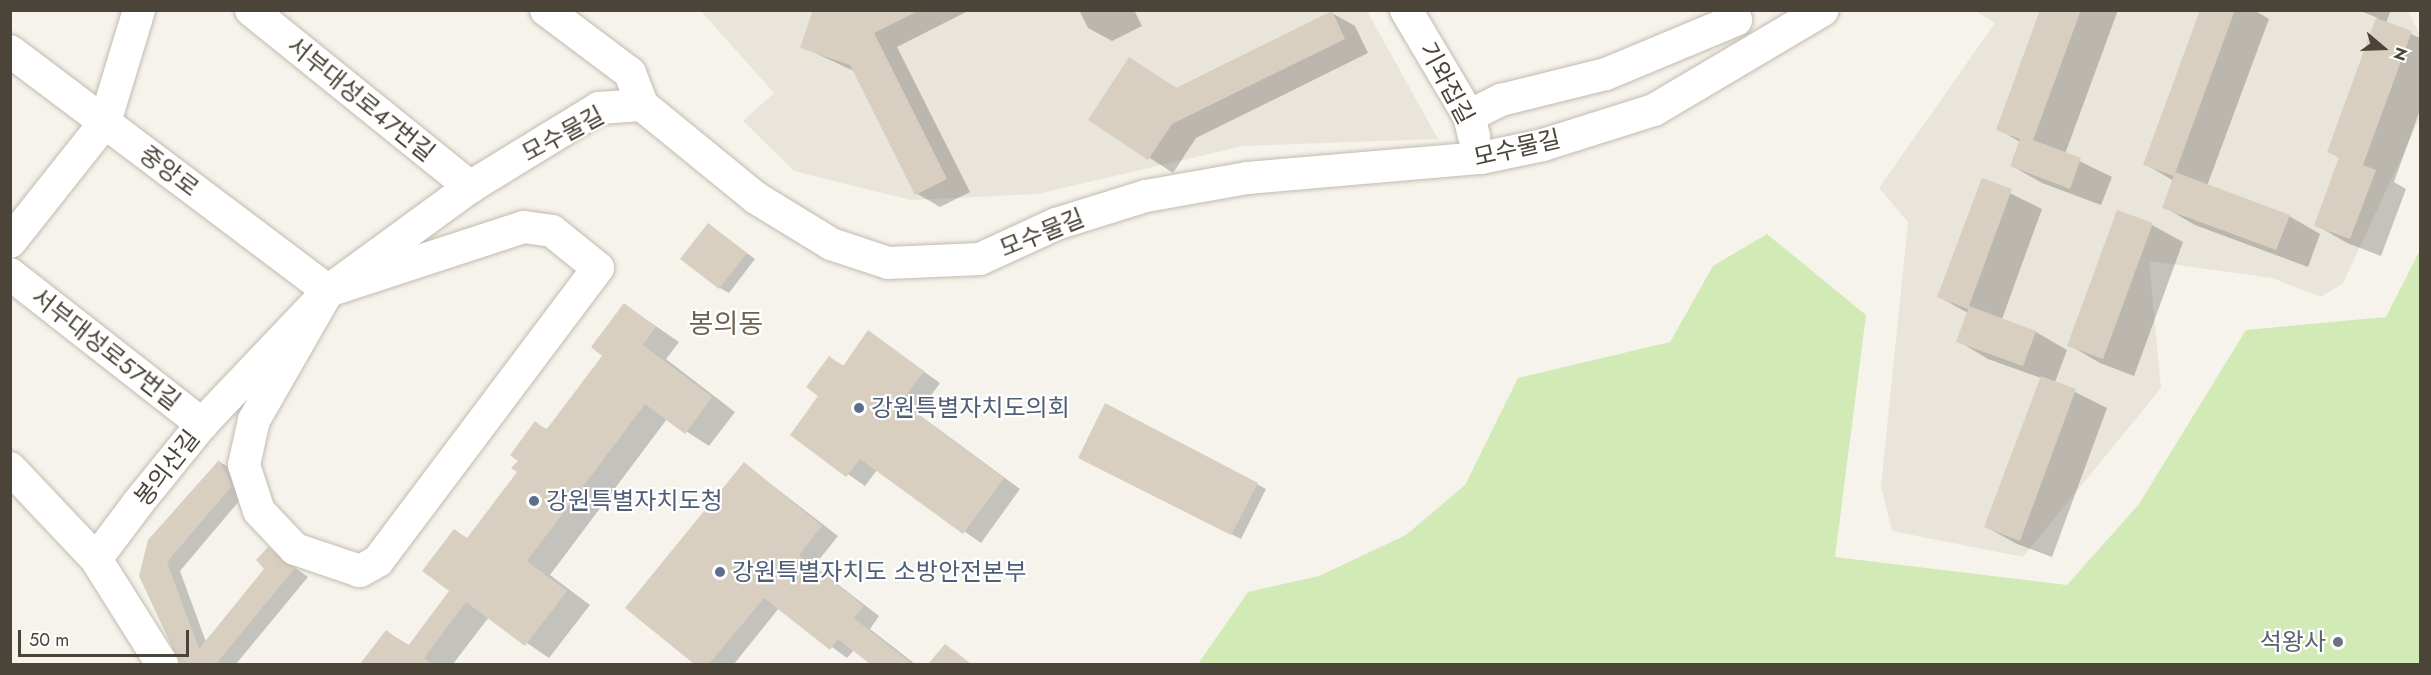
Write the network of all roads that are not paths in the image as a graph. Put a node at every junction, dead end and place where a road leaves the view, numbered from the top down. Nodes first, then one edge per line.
1 (139, 10) edge
2 (251, 10) edge
3 (546, 10) edge
4 (1406, 10) edge
5 (1823, 10) edge
6 (1735, 15) edge
7 (10, 51) edge
8 (1744, 56) junction
9 (642, 105) junction
10 (1469, 116) junction
11 (105, 122) junction
12 (1481, 159) junction
13 (470, 187) junction
14 (10, 242) edge
15 (10, 274) edge
16 (328, 291) junction
17 (202, 424) junction
18 (10, 468) edge
19 (96, 559) junction
20 (162, 664) edge

1 - 11 street
2 - 13 street, 서부대성로47번길
3 - 9 street
4 - 10 street, 기와집길
5 - 8 street, 모수물길
6 - 8 street
6 - 10 street
7 - 11 street, 중앙로
8 - 12 street, 모수물길
9 - 12 street, 모수물길
9 - 13 street, 모수물길
10 - 12 street, 기와집길
11 - 14 street
11 - 16 street, 중앙로
13 - 16 street, 모수물길
15 - 17 street, 서부대성로57번길
16 - 16 street
16 - 17 street, 봉의산길
17 - 19 street, 봉의산길
18 - 19 street
19 - 20 street

